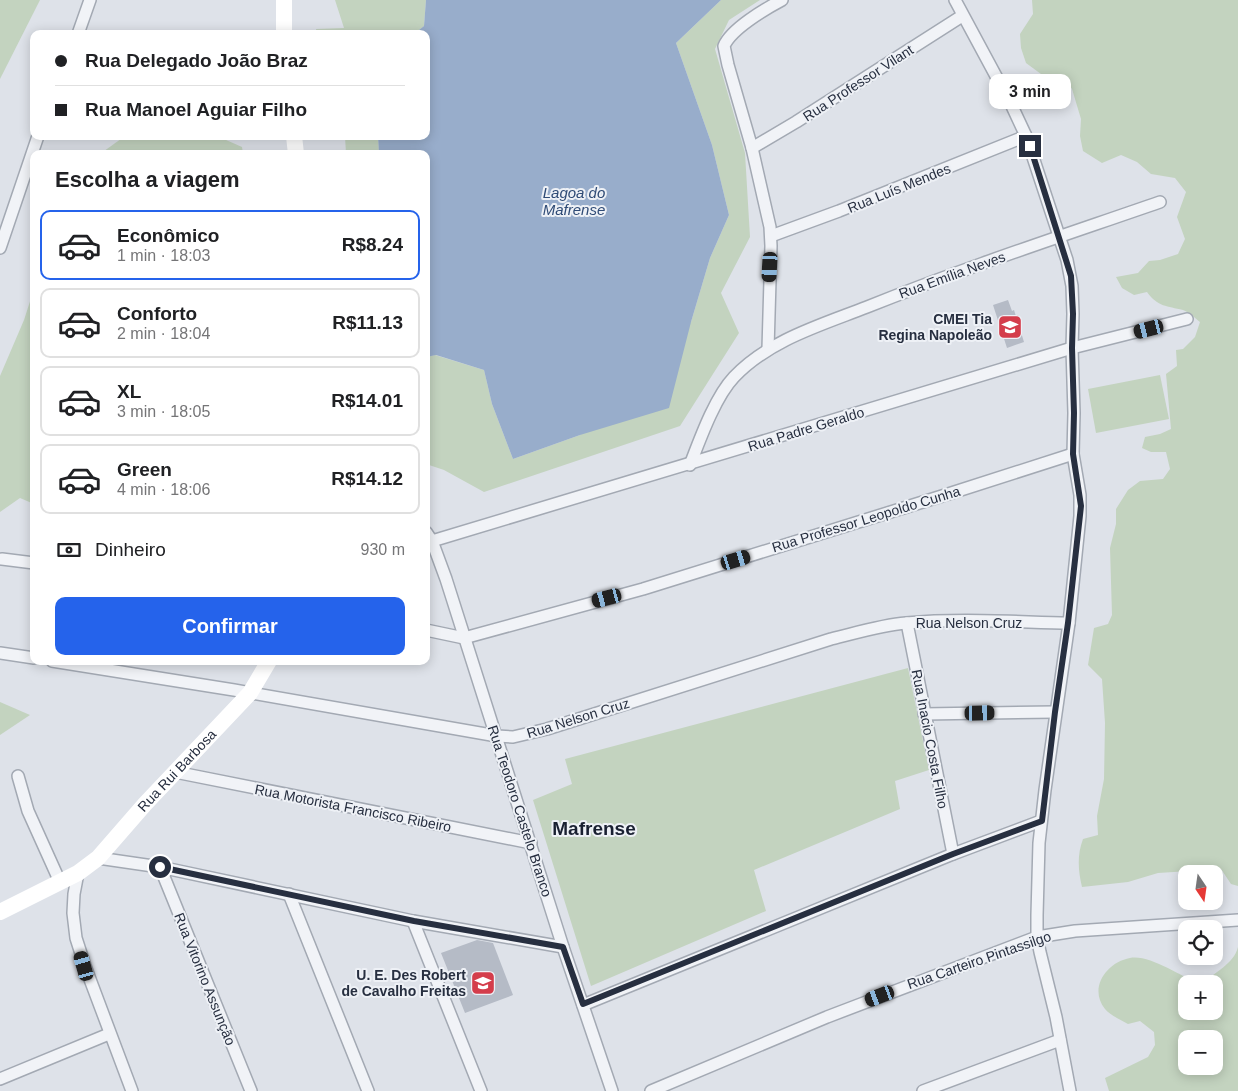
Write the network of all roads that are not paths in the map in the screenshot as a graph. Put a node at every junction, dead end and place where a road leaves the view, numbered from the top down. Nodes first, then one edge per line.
1 (90, 0) edge
2 (284, 0) edge
3 (782, 0) edge
4 (954, 0) edge
5 (962, 16) junction
6 (79, 30) edge
7 (284, 30) edge
8 (1026, 136) junction
9 (752, 148) junction
10 (30, 160) edge
11 (1160, 202) dead end
12 (771, 236) junction
13 (1058, 236) junction
14 (0, 248) edge
15 (1187, 319) dead end
16 (1072, 348) junction
17 (768, 349) junction
18 (1073, 454) junction
19 (690, 464) junction
20 (430, 537) edge
21 (430, 544) edge
22 (2, 559) dead end
23 (30, 562) edge
24 (907, 623) junction
25 (1068, 623) junction
26 (430, 631) edge
27 (464, 638) junction
28 (0, 653) edge
29 (30, 657) edge
30 (77, 665) edge
31 (267, 665) edge
32 (250, 693) junction
33 (1055, 712) junction
34 (924, 714) junction
35 (497, 736) junction
36 (175, 772) junction
37 (18, 776) dead end
38 (1042, 821) junction
39 (531, 844) junction
40 (953, 854) junction
41 (98, 858) junction
42 (160, 867) junction
43 (78, 873) junction
44 (60, 882) junction
45 (289, 894) junction
46 (0, 912) edge
47 (1238, 920) edge
48 (414, 921) junction
49 (1038, 937) junction
50 (563, 947) junction
51 (583, 1004) junction
52 (109, 1034) junction
53 (1060, 1040) junction
54 (0, 1079) edge
55 (132, 1091) edge
56 (251, 1091) edge
57 (368, 1091) edge
58 (481, 1091) edge
59 (612, 1091) edge
60 (651, 1091) edge
61 (923, 1091) edge
62 (1070, 1091) edge

1 - 6 street
2 - 7 street
3 - 9 street
4 - 5 street
5 - 8 street
5 - 9 street, Rua Professor Vilant
8 - 12 street, Rua Luís Mendes
8 - 13 street
9 - 12 street
10 - 14 street
11 - 13 street, Rua Emília Neves
12 - 17 street
13 - 16 street
13 - 17 street, Rua Emília Neves
15 - 16 street, Rua Padre Geraldo
16 - 18 street
16 - 19 street, Rua Padre Geraldo
17 - 19 street, Rua Emília Neves
18 - 25 street
18 - 27 street, Rua Professor Leopoldo Cunha
19 - 20 street, Rua Padre Geraldo
21 - 27 street, Rua Teodoro Castelo Branco
22 - 23 street
24 - 25 street, Rua Nelson Cruz
24 - 34 street, Rua Inacio Costa Filho
24 - 35 street, Rua Nelson Cruz
25 - 33 street
26 - 27 street, Rua Professor Leopoldo Cunha
27 - 35 street, Rua Teodoro Castelo Branco
28 - 29 street
30 - 32 street, Rua Nelson Cruz
31 - 32 street, Rua Rui Barbosa
32 - 35 street, Rua Nelson Cruz
32 - 36 street, Rua Rui Barbosa
33 - 34 street
33 - 38 street
34 - 40 street, Rua Inacio Costa Filho
35 - 39 street, Rua Teodoro Castelo Branco
36 - 39 street, Rua Motorista Francisco Ribeiro
36 - 41 street, Rua Rui Barbosa
37 - 44 street
38 - 40 street
38 - 49 street
39 - 50 street, Rua Teodoro Castelo Branco
40 - 51 street
41 - 42 street
41 - 43 street, Rua Rui Barbosa
42 - 45 street
42 - 56 street, Rua Vitorino Assunção
43 - 44 street, Rua Rui Barbosa
43 - 52 street
44 - 46 street, Rua Rui Barbosa
45 - 48 street
45 - 57 street
47 - 49 street, Rua Carteiro Pintassilgo
48 - 50 street
48 - 58 street
49 - 53 street
49 - 60 street, Rua Carteiro Pintassilgo
50 - 51 street, Rua Teodoro Castelo Branco
51 - 59 street, Rua Teodoro Castelo Branco
52 - 54 street
52 - 55 street
53 - 61 street
53 - 62 street

